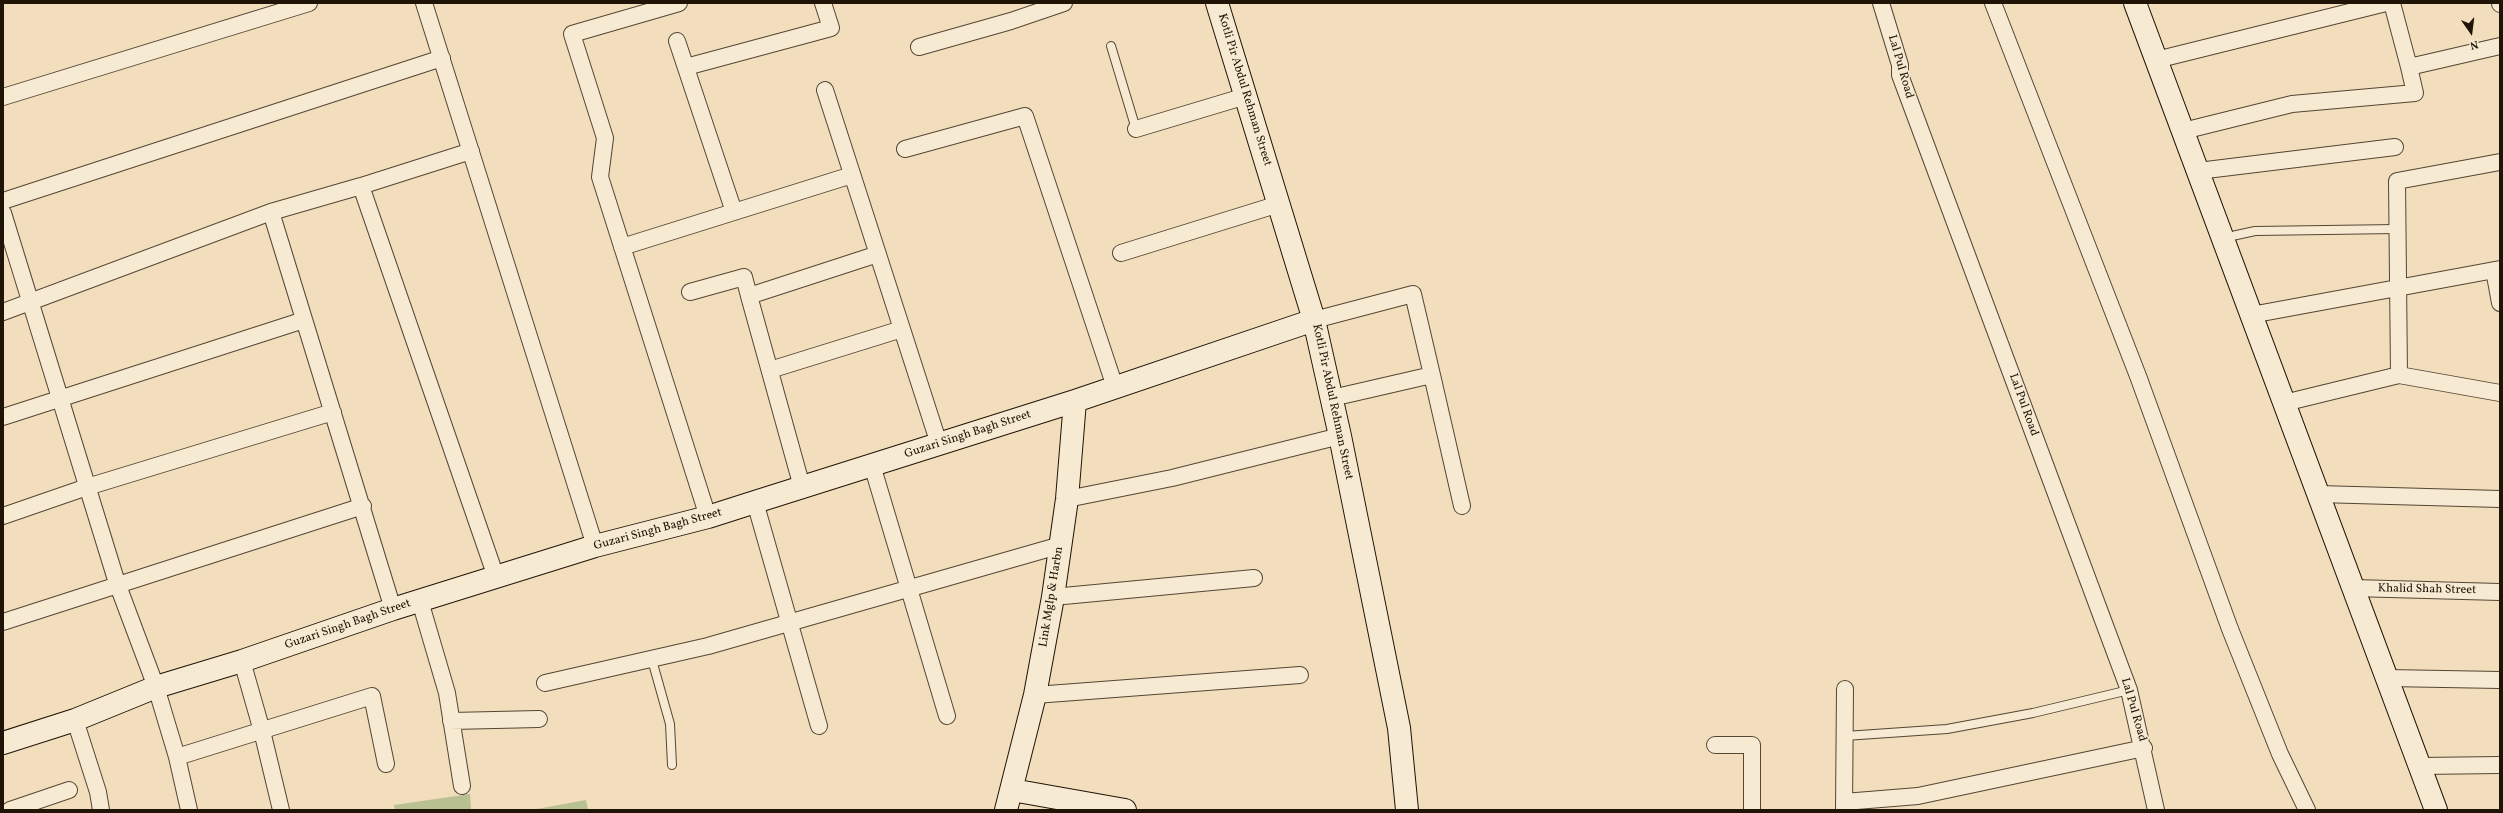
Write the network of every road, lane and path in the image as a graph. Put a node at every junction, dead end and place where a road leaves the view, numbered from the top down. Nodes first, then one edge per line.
1 (309, 3) edge
2 (424, 3) edge
3 (679, 3) edge
4 (823, 3) edge
5 (1064, 3) edge
6 (1217, 3) edge
7 (1881, 3) edge
8 (1993, 3) edge
9 (2135, 3) edge
10 (2386, 3) edge
11 (2392, 3) edge
12 (677, 41) dead end
13 (1111, 46) dead end
14 (2500, 46) edge
15 (919, 47) dead end
16 (442, 58) junction
17 (2156, 60) junction
18 (686, 67) junction
19 (2409, 67) junction
20 (825, 90) dead end
21 (1246, 96) junction
22 (3, 97) edge
23 (1136, 129) joint
24 (2183, 131) junction
25 (2394, 147) dead end
26 (905, 149) dead end
27 (471, 151) junction
28 (2500, 162) edge
29 (2198, 171) junction
30 (852, 174) junction
31 (361, 186) junction
32 (3, 201) edge
33 (1279, 204) junction
34 (271, 212) junction
35 (734, 212) junction
36 (3, 213) edge
37 (2397, 229) junction
38 (2223, 238) junction
39 (622, 247) junction
40 (1121, 253) dead end
41 (878, 254) junction
42 (2497, 270) edge
43 (2398, 289) junction
44 (690, 292) dead end
45 (749, 296) junction
46 (32, 302) junction
47 (2500, 303) edge
48 (3, 312) edge
49 (2251, 315) junction
50 (304, 320) junction
51 (1314, 320) junction
52 (902, 329) junction
53 (770, 370) junction
54 (1432, 375) junction
55 (2398, 375) junction
56 (1115, 387) junction
57 (2500, 393) edge
58 (1332, 398) junction
59 (59, 399) junction
60 (1075, 401) junction
61 (2284, 403) junction
62 (333, 412) junction
63 (3, 417) edge
64 (1340, 436) junction
65 (939, 444) junction
66 (872, 465) junction
67 (87, 487) junction
68 (802, 487) junction
69 (2318, 494) junction
70 (1067, 499) junction
71 (2500, 499) edge
72 (755, 502) junction
73 (363, 506) junction
74 (1462, 506) dead end
75 (3, 516) edge
76 (708, 517) junction
77 (1061, 545) junction
78 (596, 546) junction
79 (496, 577) junction
80 (1254, 578) dead end
81 (117, 583) junction
82 (908, 588) junction
83 (2353, 588) junction
84 (2500, 592) edge
85 (1053, 597) junction
86 (420, 601) junction
87 (393, 609) junction
88 (3, 622) edge
89 (789, 622) junction
90 (652, 660) junction
91 (242, 661) junction
92 (1300, 676) dead end
93 (2387, 678) junction
94 (2500, 680) edge
95 (545, 683) dead end
96 (156, 687) junction
97 (1845, 688) dead end
98 (2129, 690) junction
99 (1035, 695) junction
100 (947, 716) dead end
101 (539, 719) dead end
102 (75, 720) junction
103 (451, 721) junction
104 (819, 726) dead end
105 (262, 731) junction
106 (1845, 736) junction
107 (3, 743) edge
108 (1715, 745) dead end
109 (2144, 748) junction
110 (177, 757) junction
111 (386, 764) dead end
112 (2500, 765) edge
113 (672, 766) dead end
114 (2420, 766) junction
115 (462, 786) dead end
116 (69, 790) dead end
117 (1009, 800) edge
118 (1844, 806) edge
119 (10, 810) edge
120 (101, 810) edge
121 (189, 810) edge
122 (281, 810) edge
123 (1125, 810) edge
124 (1407, 810) edge
125 (1752, 810) edge
126 (2156, 810) edge
127 (2307, 810) edge
128 (2436, 810) edge

1 - 22 street
2 - 16 street
3 - 39 street
4 - 18 street
5 - 15 street
6 - 21 street, Kotli Pir Abdul Rehman Street
7 - 98 street, Lal Pul Road
8 - 127 street
9 - 17 street
10 - 17 street
11 - 19 street
12 - 18 street
13 - 23 lane
14 - 19 street
16 - 27 street
16 - 32 street
17 - 24 street
18 - 35 street
19 - 24 street
20 - 30 street
21 - 23 street
21 - 33 street, Kotli Pir Abdul Rehman Street
24 - 29 street
25 - 29 street
26 - 56 street
27 - 31 street
27 - 78 street
28 - 37 street
29 - 38 street
30 - 35 street
30 - 41 street
31 - 34 street
31 - 79 street
33 - 40 street
33 - 51 street, Kotli Pir Abdul Rehman Street
34 - 46 street
34 - 50 street
35 - 39 street
36 - 46 street
37 - 38 lane
37 - 43 street
38 - 49 street
39 - 76 street
41 - 45 street
41 - 52 street
42 - 43 street
42 - 47 street
43 - 49 street
43 - 55 street
44 - 45 street
45 - 53 street
46 - 48 street
46 - 59 street
49 - 61 street
50 - 59 street
50 - 62 street
51 - 54 street
51 - 56 street, Guzari Singh Bagh Street
51 - 58 street, Kotli Pir Abdul Rehman Street
52 - 53 street
52 - 65 street
53 - 68 street
54 - 58 street
54 - 74 street
55 - 57 street
55 - 61 street
56 - 60 street, Guzari Singh Bagh Street
58 - 64 street, Kotli Pir Abdul Rehman Street
59 - 63 street
59 - 67 street
60 - 65 street, Guzari Singh Bagh Street
60 - 70 street, Link Mglp & Harbn
61 - 69 street
62 - 67 street
62 - 73 street
64 - 70 street
64 - 124 street, Kotli Pir Abdul Rehman Street
65 - 66 street, Guzari Singh Bagh Street
66 - 68 street, Guzari Singh Bagh Street
66 - 82 street
67 - 75 street
67 - 81 street
68 - 72 street, Guzari Singh Bagh Street
69 - 71 street
69 - 83 street
70 - 77 street, Link Mglp & Harbn
72 - 76 street, Guzari Singh Bagh Street
72 - 89 street
73 - 81 street
73 - 87 street
76 - 78 street, Guzari Singh Bagh Street
77 - 82 street
77 - 85 street, Link Mglp & Harbn
78 - 79 street, Guzari Singh Bagh Street
79 - 86 street, Guzari Singh Bagh Street
80 - 85 street
81 - 88 street
81 - 96 street
82 - 89 street
82 - 100 street
83 - 84 street, Khalid Shah Street
83 - 93 street
85 - 99 street, Link Mglp & Harbn
86 - 87 street, Guzari Singh Bagh Street
86 - 103 street
87 - 91 street, Guzari Singh Bagh Street
89 - 90 street
89 - 104 street
90 - 95 street
90 - 113 lane
91 - 96 street, Guzari Singh Bagh Street
91 - 105 street
92 - 99 street
93 - 94 street
93 - 114 street
96 - 102 street, Guzari Singh Bagh Street
96 - 110 street
97 - 106 street
98 - 106 lane
98 - 109 street, Lal Pul Road
99 - 117 street, Link Mglp & Harbn
101 - 103 street
102 - 107 street, Guzari Singh Bagh Street
102 - 120 street
103 - 115 street
105 - 110 street
105 - 111 street
105 - 122 street
106 - 118 street
108 - 125 street
109 - 118 street
109 - 126 street, Lal Pul Road
110 - 121 street
112 - 114 street
114 - 128 street
116 - 119 street
117 - 123 street

